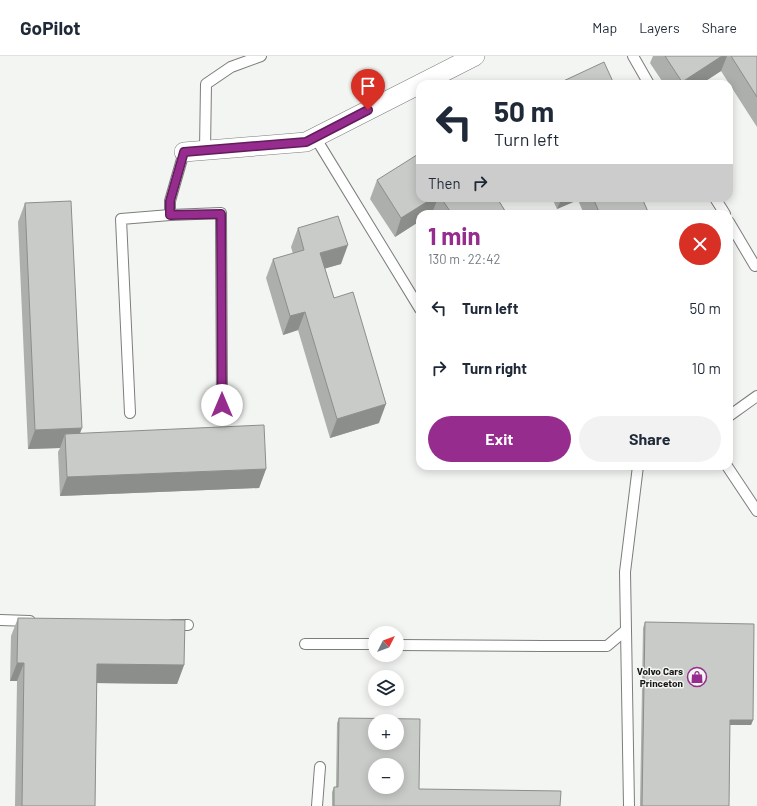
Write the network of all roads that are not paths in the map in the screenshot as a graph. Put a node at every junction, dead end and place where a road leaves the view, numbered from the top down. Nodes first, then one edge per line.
1 (261, 56) edge
2 (475, 56) edge
3 (633, 56) edge
4 (428, 80) edge
5 (647, 80) edge
6 (416, 86) edge
7 (315, 137) junction
8 (205, 150) junction
9 (184, 152) joint
10 (170, 215) junction
11 (733, 229) edge
12 (755, 266) dead end
13 (416, 302) edge
14 (757, 396) edge
15 (222, 405) dead end
16 (130, 412) dead end
17 (733, 413) edge
18 (638, 470) edge
19 (730, 470) edge
20 (757, 511) edge
21 (0, 620) edge
22 (39, 621) edge
23 (165, 625) edge
24 (188, 625) dead end
25 (626, 630) junction
26 (305, 644) dead end
27 (368, 644) edge
28 (404, 645) edge
29 (320, 767) dead end
30 (317, 806) edge
31 (629, 806) edge

1 - 8 lane
2 - 4 street
3 - 5 lane
6 - 7 street
7 - 8 street
7 - 13 lane
8 - 9 street
9 - 10 lane
10 - 15 lane
10 - 16 lane
11 - 12 lane
14 - 17 lane
18 - 25 lane
19 - 20 lane
21 - 22 lane
23 - 24 lane
25 - 28 lane
25 - 31 lane
26 - 27 lane
29 - 30 lane

